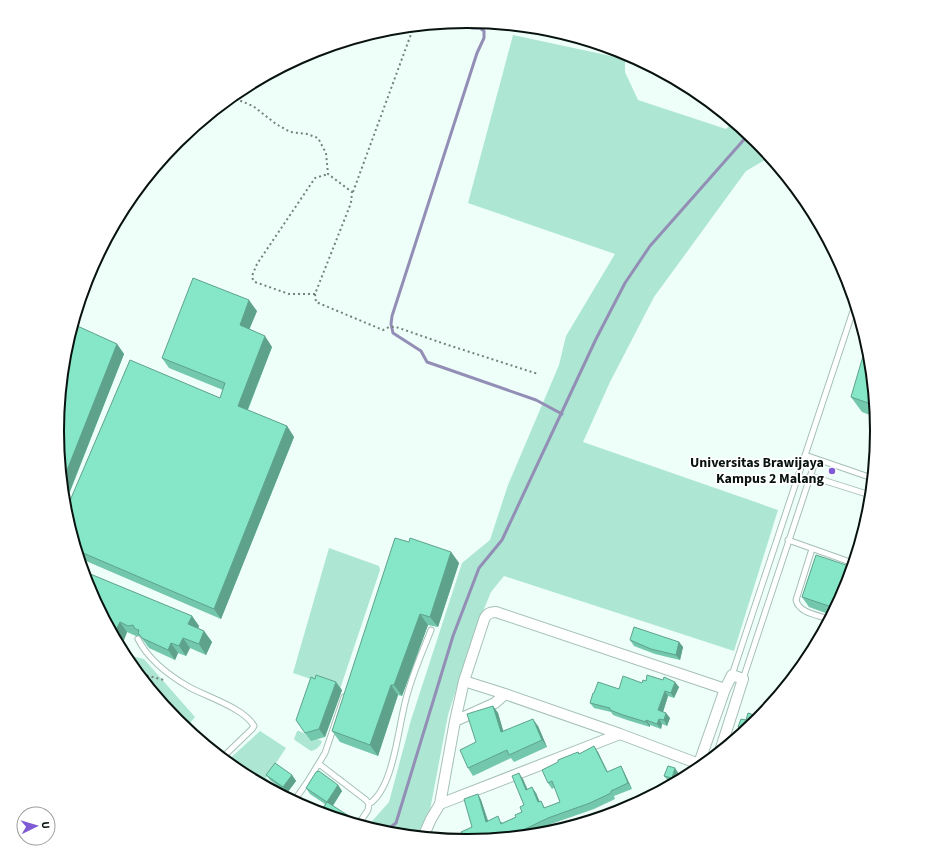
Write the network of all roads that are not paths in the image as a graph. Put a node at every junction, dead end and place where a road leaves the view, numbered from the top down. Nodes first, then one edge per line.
1 (852, 314) edge
2 (805, 455) junction
3 (816, 458) junction
4 (810, 476) junction
5 (867, 476) edge
6 (865, 493) edge
7 (788, 540) junction
8 (812, 549) junction
9 (848, 561) edge
10 (824, 617) edge
11 (431, 630) dead end
12 (138, 639) edge
13 (732, 675) junction
14 (743, 680) junction
15 (464, 681) junction
16 (725, 689) junction
17 (346, 691) edge
18 (504, 694) junction
19 (455, 721) junction
20 (620, 734) junction
21 (723, 742) edge
22 (226, 754) edge
23 (701, 759) edge
24 (319, 764) junction
25 (692, 765) edge
26 (297, 796) edge
27 (369, 804) junction
28 (440, 804) junction
29 (361, 820) edge
30 (424, 832) edge

1 - 2 lane
2 - 3 lane
2 - 13 lane
3 - 4 lane
3 - 5 lane
4 - 6 lane
4 - 7 lane
7 - 8 lane
7 - 14 lane
8 - 9 lane
8 - 10 lane
11 - 27 lane
12 - 22 lane
13 - 14 street
13 - 16 street
14 - 21 street
15 - 16 street
15 - 18 street
15 - 19 street
16 - 23 street
17 - 24 lane
18 - 19 street
18 - 20 street
19 - 28 street
20 - 25 street
20 - 28 street
24 - 26 lane
24 - 27 lane
27 - 29 lane
28 - 30 street

